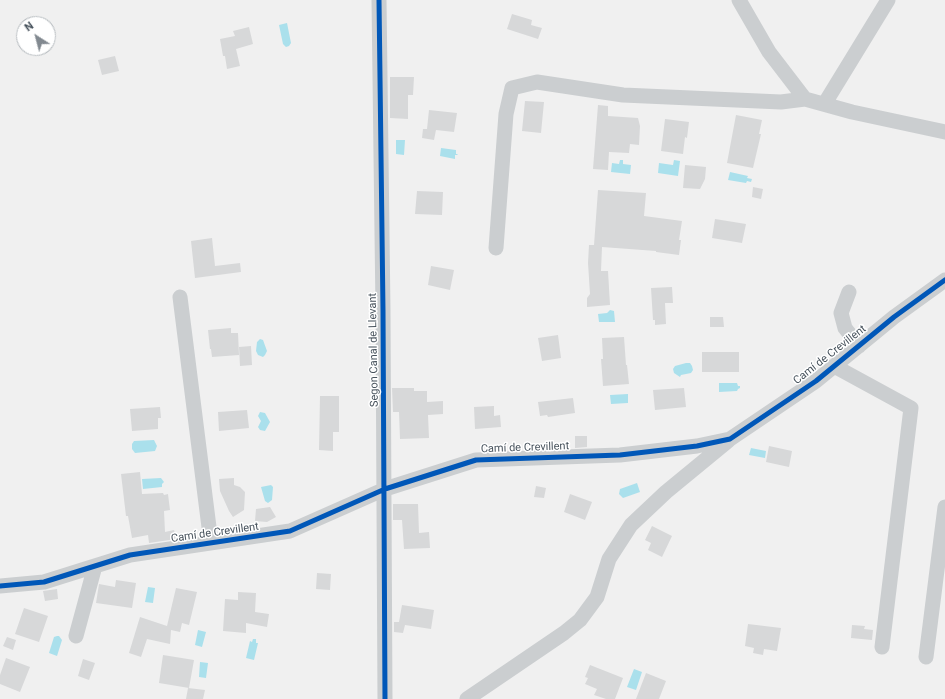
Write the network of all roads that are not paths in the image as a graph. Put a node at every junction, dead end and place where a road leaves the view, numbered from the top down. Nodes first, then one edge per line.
1 (379, 0) edge
2 (739, 0) edge
3 (888, 0) edge
4 (805, 98) junction
5 (825, 104) junction
6 (944, 129) edge
7 (496, 248) dead end
8 (945, 280) edge
9 (849, 292) dead end
10 (180, 297) dead end
11 (859, 346) junction
12 (834, 366) junction
13 (730, 439) junction
14 (385, 489) junction
15 (945, 507) edge
16 (211, 543) junction
17 (95, 566) junction
18 (0, 586) edge
19 (76, 636) dead end
20 (882, 646) dead end
21 (926, 657) dead end
22 (385, 699) edge
23 (467, 699) edge

1 - 14 street, Segon Canal de Llevant
2 - 4 street
3 - 5 street
4 - 5 street
4 - 7 street
5 - 6 street
8 - 11 street, Camí de Crevillent
9 - 11 street
10 - 16 street
11 - 12 street, Camí de Crevillent
12 - 13 street, Camí de Crevillent
12 - 20 street
13 - 14 street, Camí de Crevillent
13 - 23 street
14 - 16 street, Camí de Crevillent
14 - 22 street, Segon Canal de Llevant
15 - 21 street
16 - 17 street, Camí de Crevillent
17 - 18 street, Camí de Crevillent
17 - 19 street

